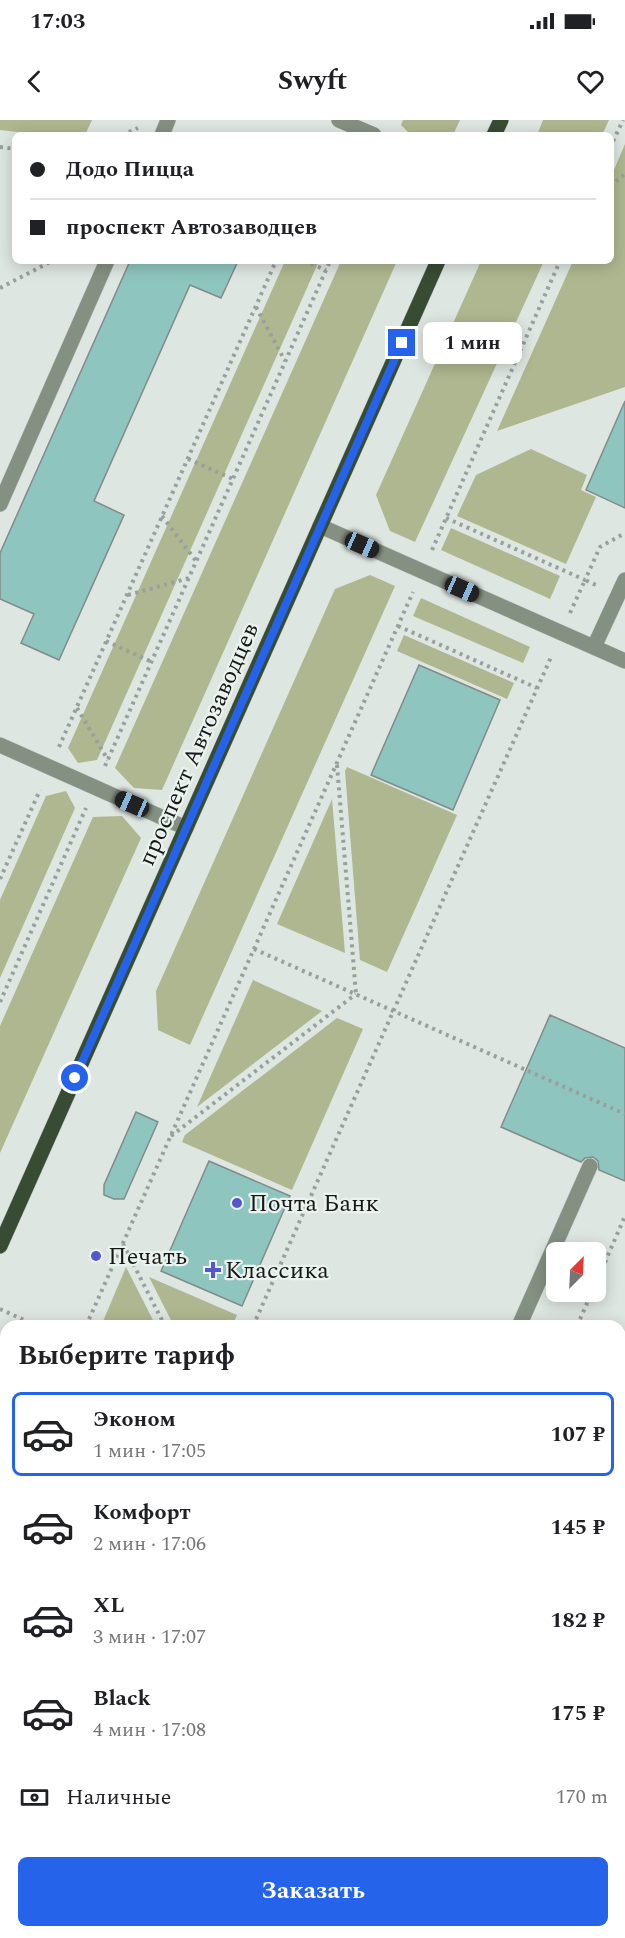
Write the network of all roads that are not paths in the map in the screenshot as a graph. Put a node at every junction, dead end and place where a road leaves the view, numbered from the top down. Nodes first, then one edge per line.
1 (339, 120) edge
2 (367, 132) edge
3 (105, 264) edge
4 (437, 264) edge
5 (0, 504) edge
6 (320, 526) junction
7 (625, 580) edge
8 (594, 647) junction
9 (625, 661) edge
10 (0, 745) edge
11 (186, 828) junction
12 (590, 1166) dead end
13 (0, 1246) edge
14 (522, 1320) edge

1 - 2 lane
3 - 5 lane
4 - 6 main road, проспект Автозаводцев
6 - 8 lane
6 - 11 main road, проспект Автозаводцев
7 - 8 lane
8 - 9 lane
10 - 11 lane
11 - 13 main road, проспект Автозаводцев
12 - 14 lane

